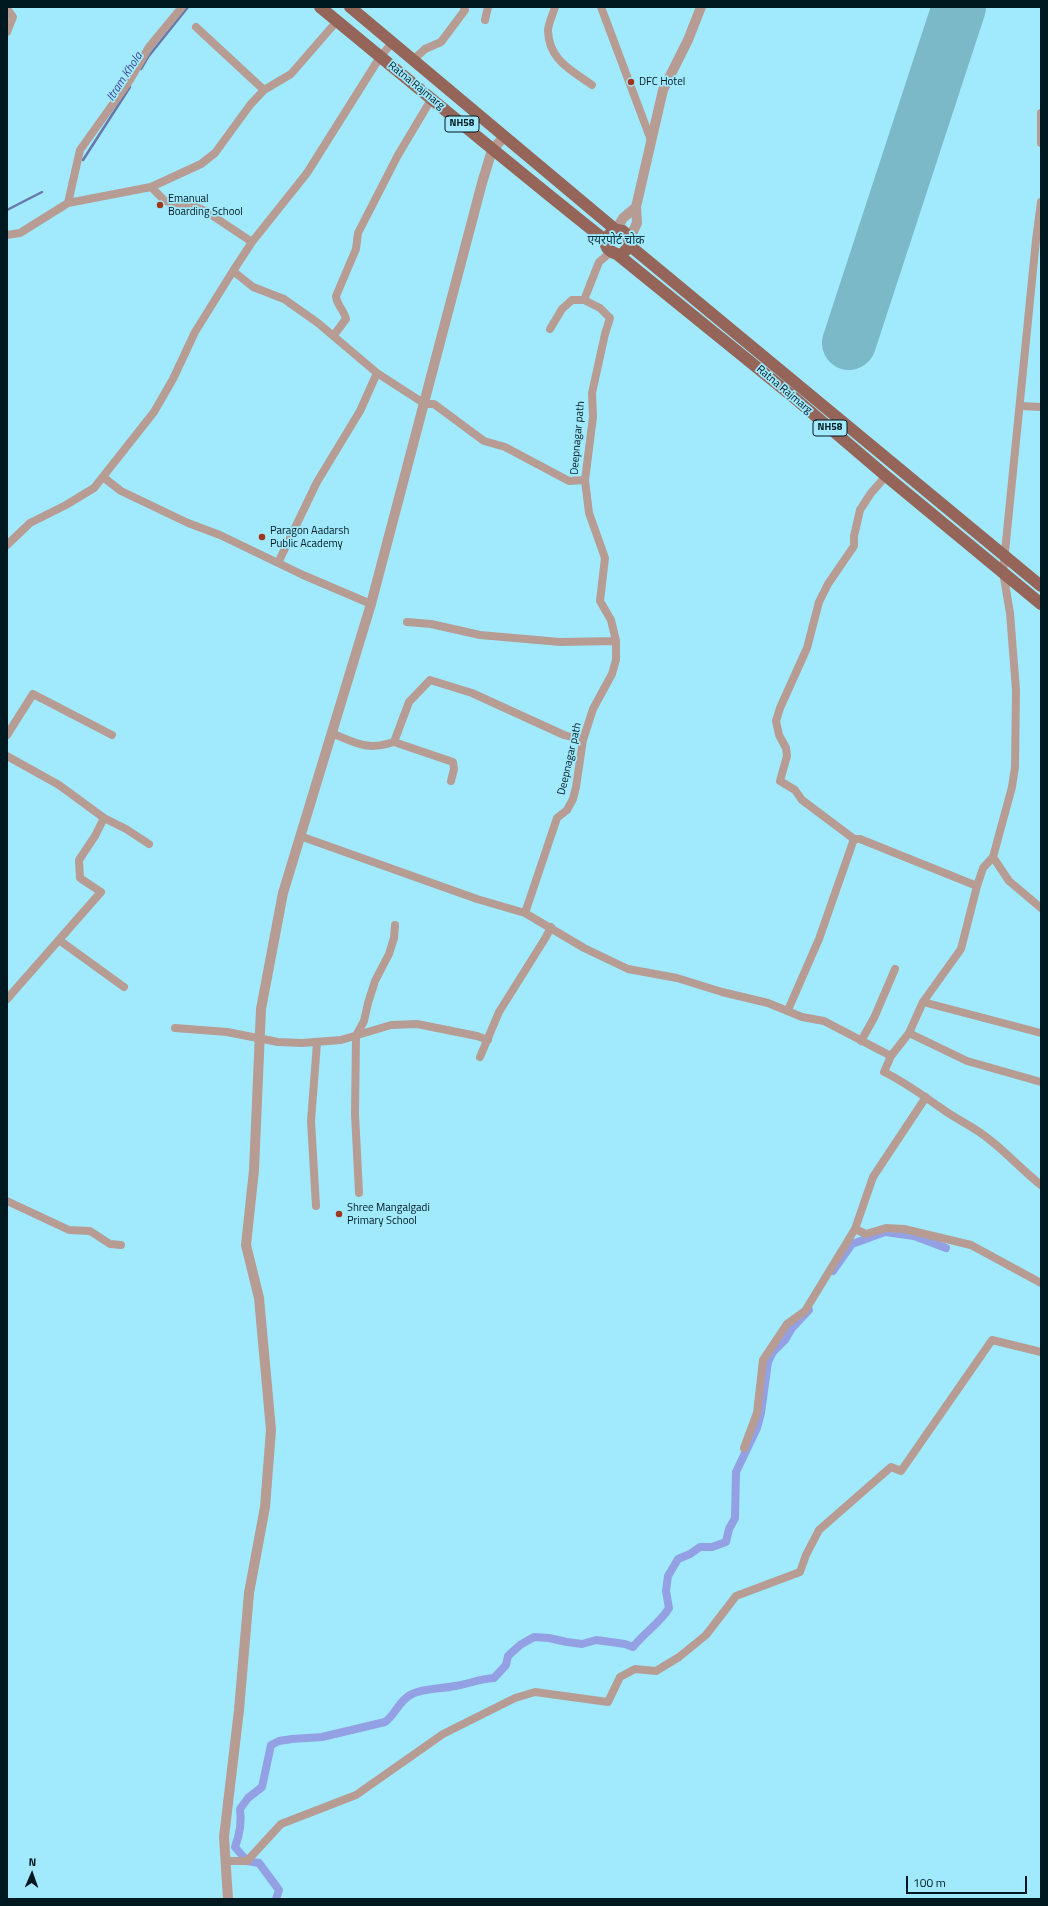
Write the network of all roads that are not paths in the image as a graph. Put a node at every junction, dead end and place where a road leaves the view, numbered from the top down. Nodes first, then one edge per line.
1 (182, 7) edge
2 (320, 7) edge
3 (350, 7) edge
4 (464, 7) edge
5 (488, 7) edge
6 (556, 7) edge
7 (601, 7) edge
8 (701, 7) edge
9 (7, 9) edge
10 (485, 20) dead end
11 (337, 21) junction
12 (196, 26) dead end
13 (7, 32) edge
14 (392, 43) junction
15 (380, 57) junction
16 (413, 60) junction
17 (592, 85) dead end
18 (264, 90) junction
19 (432, 98) junction
20 (1041, 113) edge
21 (504, 137) junction
22 (651, 140) junction
23 (1041, 143) edge
24 (492, 150) junction
25 (151, 187) junction
26 (1041, 202) edge
27 (68, 203) junction
28 (636, 207) junction
29 (616, 230) junction
30 (7, 235) edge
31 (605, 240) junction
32 (252, 242) junction
33 (629, 242) junction
34 (614, 253) junction
35 (233, 271) junction
36 (584, 300) junction
37 (550, 330) dead end
38 (334, 334) junction
39 (378, 373) junction
40 (425, 404) junction
41 (1020, 406) junction
42 (1041, 407) edge
43 (886, 476) junction
44 (103, 477) junction
45 (585, 480) junction
46 (7, 546) edge
47 (1004, 556) junction
48 (278, 563) junction
49 (1003, 572) junction
50 (1041, 586) edge
51 (371, 604) junction
52 (1041, 604) edge
53 (407, 622) dead end
54 (616, 641) junction
55 (332, 733) junction
56 (7, 735) edge
57 (112, 735) dead end
58 (583, 740) junction
59 (394, 742) junction
60 (7, 756) edge
61 (451, 781) dead end
62 (104, 818) junction
63 (300, 836) junction
64 (854, 839) junction
65 (149, 844) dead end
66 (992, 857) junction
67 (977, 886) junction
68 (1041, 908) edge
69 (525, 913) junction
70 (395, 925) dead end
71 (550, 926) junction
72 (59, 940) junction
73 (895, 969) dead end
74 (124, 987) dead end
75 (7, 999) edge
76 (923, 1002) junction
77 (788, 1010) junction
78 (175, 1028) dead end
79 (909, 1033) junction
80 (1041, 1033) edge
81 (356, 1036) junction
82 (260, 1039) junction
83 (488, 1040) junction
84 (861, 1040) junction
85 (316, 1043) junction
86 (891, 1056) junction
87 (480, 1057) dead end
88 (1041, 1082) edge
89 (926, 1097) junction
90 (1041, 1184) edge
91 (359, 1193) dead end
92 (7, 1202) edge
93 (316, 1206) dead end
94 (855, 1229) junction
95 (121, 1245) dead end
96 (1041, 1283) edge
97 (1041, 1352) edge
98 (744, 1448) dead end
99 (225, 1861) junction
100 (228, 1899) edge

1 - 27 street
2 - 11 main road, Ratna Rajmarg / NH58
3 - 14 main road, Ratna Rajmarg / NH58
4 - 16 street
5 - 10 street
6 - 17 street
7 - 22 street
8 - 22 street
9 - 13 street
11 - 15 main road, Ratna Rajmarg / NH58
11 - 18 street
12 - 18 street
14 - 15 street
14 - 16 main road, Ratna Rajmarg / NH58
15 - 19 main road, Ratna Rajmarg / NH58
15 - 32 street
16 - 21 main road, Ratna Rajmarg / NH58
18 - 25 street
19 - 24 main road, Ratna Rajmarg / NH58
19 - 38 street
20 - 23 street
21 - 24 street
21 - 29 main road, Ratna Rajmarg / NH58
22 - 28 street
24 - 31 main road, Ratna Rajmarg / NH58
24 - 40 street
25 - 27 street
25 - 32 street
26 - 41 street
27 - 30 street
28 - 29 street
28 - 33 street
29 - 31 main road
29 - 33 main road, Ratna Rajmarg / NH58
31 - 34 main road, Ratna Rajmarg / NH58
32 - 35 street
33 - 34 main road
33 - 47 main road, Ratna Rajmarg / NH58
34 - 36 street
34 - 43 main road, Ratna Rajmarg / NH58
35 - 38 street
35 - 44 street
36 - 37 street
36 - 45 street, Deepnagar path
38 - 39 street
39 - 40 street
39 - 48 street
40 - 45 street
40 - 51 street
41 - 42 street
41 - 47 street
43 - 49 main road, Ratna Rajmarg / NH58
43 - 64 street
44 - 46 street
44 - 48 street
45 - 54 street, Deepnagar path
47 - 49 street
47 - 50 main road, Ratna Rajmarg / NH58
48 - 51 street
49 - 52 main road, Ratna Rajmarg / NH58
49 - 66 street
51 - 55 street
53 - 54 street
54 - 58 street, Deepnagar path
55 - 59 street
55 - 63 street
56 - 57 street
58 - 59 street
58 - 69 street, Deepnagar path
59 - 61 street
60 - 62 street
62 - 65 street
62 - 72 street
63 - 69 street
63 - 82 street
64 - 67 street
64 - 77 street
66 - 67 street
66 - 68 street
67 - 76 street
69 - 71 street
70 - 81 street
71 - 77 street
71 - 83 street
72 - 74 street
72 - 75 street
73 - 84 street
76 - 79 street
76 - 80 street
77 - 84 street
78 - 82 street
79 - 86 street
79 - 88 street
81 - 83 street
81 - 85 street
81 - 91 street
82 - 85 street
82 - 99 street
83 - 87 street
84 - 86 street
85 - 93 street
86 - 89 street
89 - 90 street
89 - 94 street
92 - 95 street
94 - 96 street
94 - 98 street
97 - 99 street
99 - 100 street

